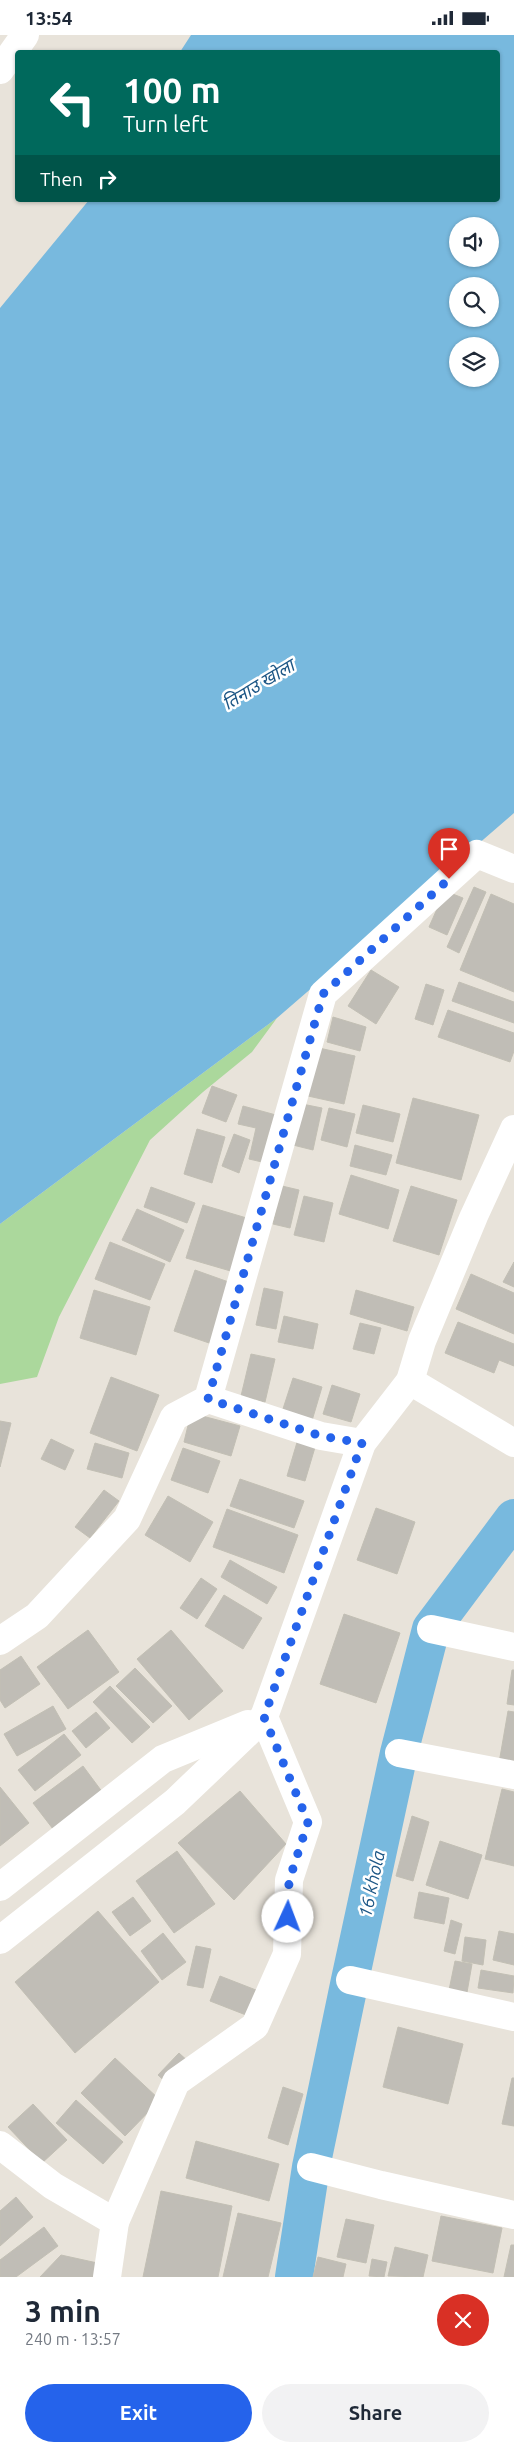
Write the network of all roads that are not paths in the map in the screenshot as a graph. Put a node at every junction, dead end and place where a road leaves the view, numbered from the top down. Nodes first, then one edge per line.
1 (25, 35) edge
2 (0, 70) edge
3 (514, 869) edge
4 (514, 1129) edge
5 (410, 1381) junction
6 (208, 1399) junction
7 (362, 1443) junction
8 (514, 1443) edge
9 (431, 1629) dead end
10 (0, 1641) edge
11 (514, 1647) edge
12 (264, 1717) junction
13 (399, 1753) dead end
14 (514, 1775) edge
15 (0, 1887) edge
16 (0, 1940) edge
17 (350, 1980) dead end
18 (514, 2017) edge
19 (0, 2145) edge
20 (311, 2167) dead end
21 (514, 2215) edge
22 (115, 2222) junction
23 (107, 2277) edge

1 - 2 street
3 - 6 street
4 - 5 street
5 - 7 street
5 - 8 street
6 - 7 street
6 - 10 street
7 - 12 street
9 - 11 street
12 - 15 street
12 - 16 street
12 - 22 street
13 - 14 street
17 - 18 street
19 - 22 street
20 - 21 street
22 - 23 street

